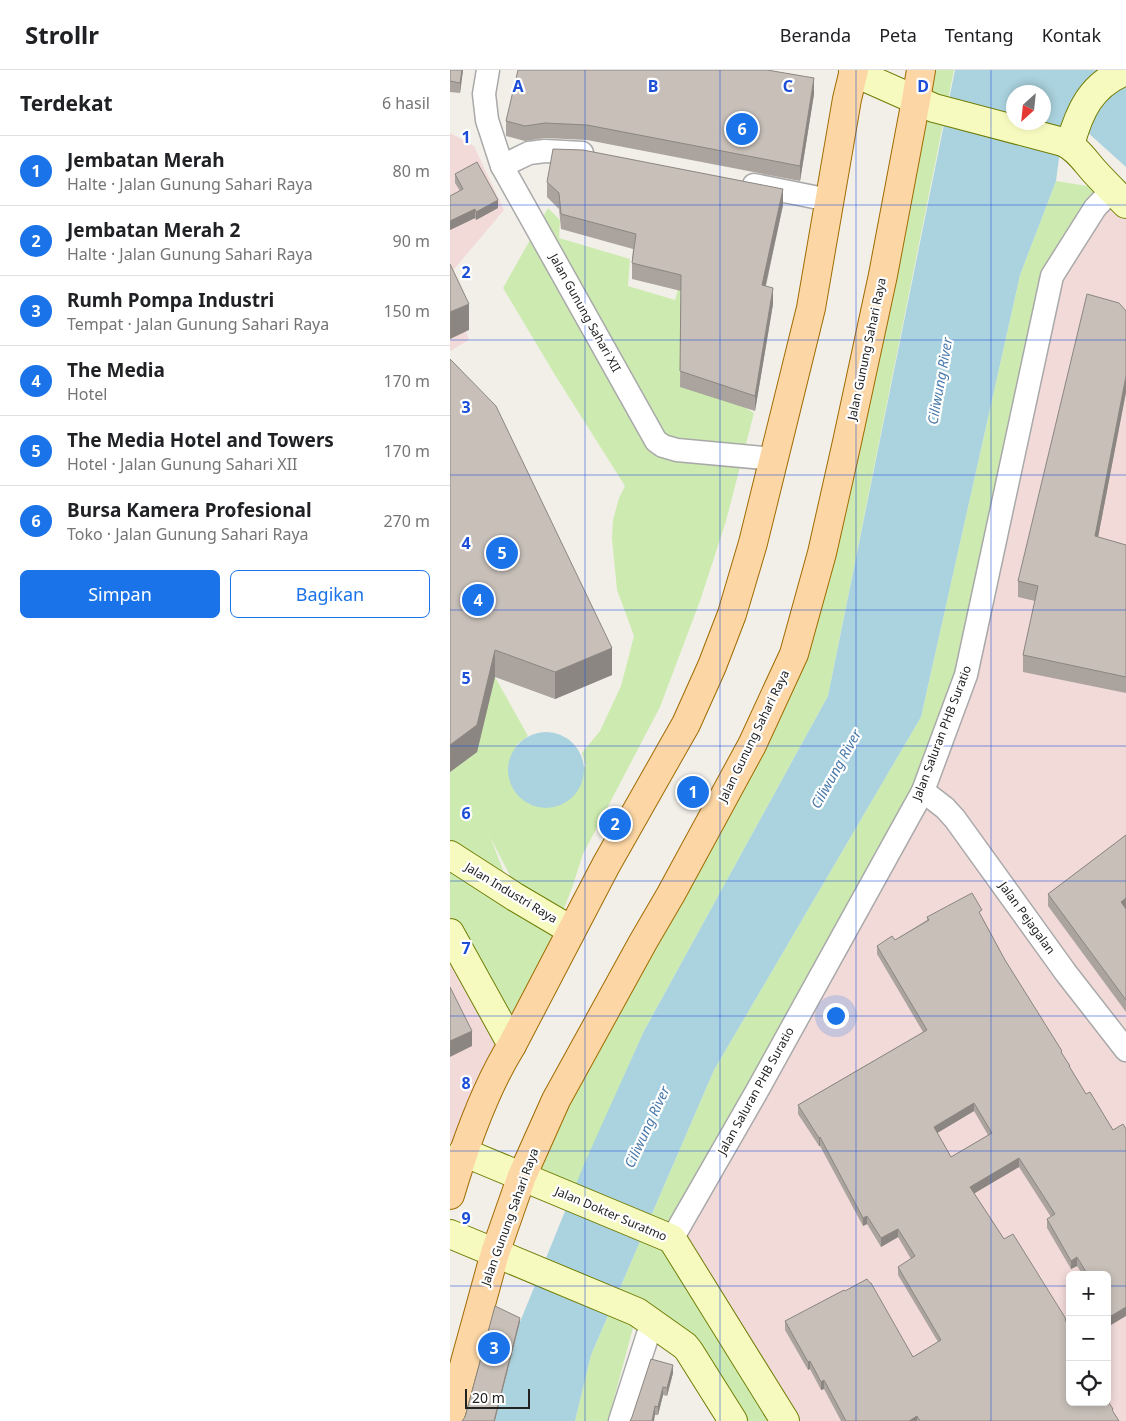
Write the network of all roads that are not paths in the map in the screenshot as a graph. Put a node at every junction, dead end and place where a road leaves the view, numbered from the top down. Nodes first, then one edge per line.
1 (488, 70) edge
2 (921, 70) edge
3 (854, 71) edge
4 (1122, 72) edge
5 (925, 104) junction
6 (1076, 146) junction
7 (604, 157) edge
8 (502, 166) junction
9 (731, 181) edge
10 (1119, 197) edge
11 (829, 200) junction
12 (774, 459) junction
13 (923, 791) junction
14 (450, 855) edge
15 (572, 930) junction
16 (450, 933) edge
17 (512, 1045) junction
18 (1126, 1050) edge
19 (464, 1152) junction
20 (522, 1176) junction
21 (450, 1196) edge
22 (450, 1234) edge
23 (668, 1238) junction
24 (495, 1253) junction
25 (652, 1322) junction
26 (450, 1417) edge
27 (620, 1421) edge
28 (733, 1421) edge
29 (784, 1421) edge

1 - 8 street, Jalan Gunung Sahari XII
2 - 5 main road, Jalan Gunung Sahari Raya
3 - 5 main road
3 - 11 main road
4 - 6 main road
5 - 6 main road
5 - 20 main road, Jalan Gunung Sahari Raya
6 - 10 main road
7 - 8 street
8 - 12 street, Jalan Gunung Sahari XII
9 - 11 street
10 - 13 street, Jalan Saluran PHB Suratio
11 - 12 main road
12 - 15 main road
13 - 18 street, Jalan Pejagalan
13 - 23 street, Jalan Saluran PHB Suratio
14 - 15 main road, Jalan Industri Raya
15 - 17 main road
16 - 17 main road
17 - 19 main road
19 - 20 main road, Jalan Dokter Suratmo
19 - 21 main road
20 - 23 main road, Jalan Dokter Suratmo
20 - 24 main road, Jalan Gunung Sahari Raya
22 - 24 main road
23 - 29 main road, Jalan Dokter Suratmo
24 - 25 main road
24 - 26 main road, Jalan Gunung Sahari Raya
25 - 27 street
25 - 28 main road

